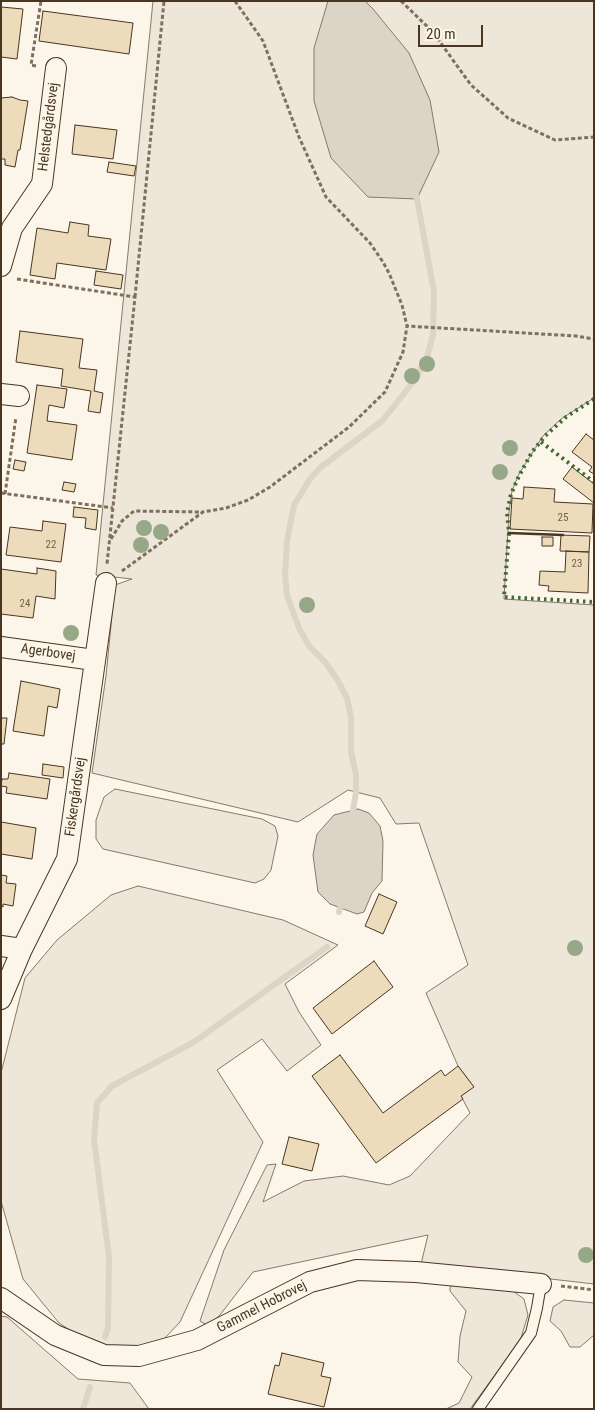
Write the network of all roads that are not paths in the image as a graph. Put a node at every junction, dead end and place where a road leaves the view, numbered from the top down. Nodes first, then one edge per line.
1 (56, 68) road end
2 (6, 272) edge
3 (106, 582) road end
4 (1, 647) edge
5 (94, 660) junction
6 (1, 946) edge
7 (22, 949) junction
8 (1, 999) edge
9 (541, 1284) joint
10 (1, 1298) edge
11 (478, 1409) edge

1 - 2 street, Helstedgårdsvej
3 - 5 street, Fiskergårdsvej
4 - 5 street, Agerbovej
5 - 7 street, Fiskergårdsvej
6 - 7 street
7 - 8 street, Fiskergårdsvej
9 - 10 street, Gammel Hobrovej
9 - 11 lane

